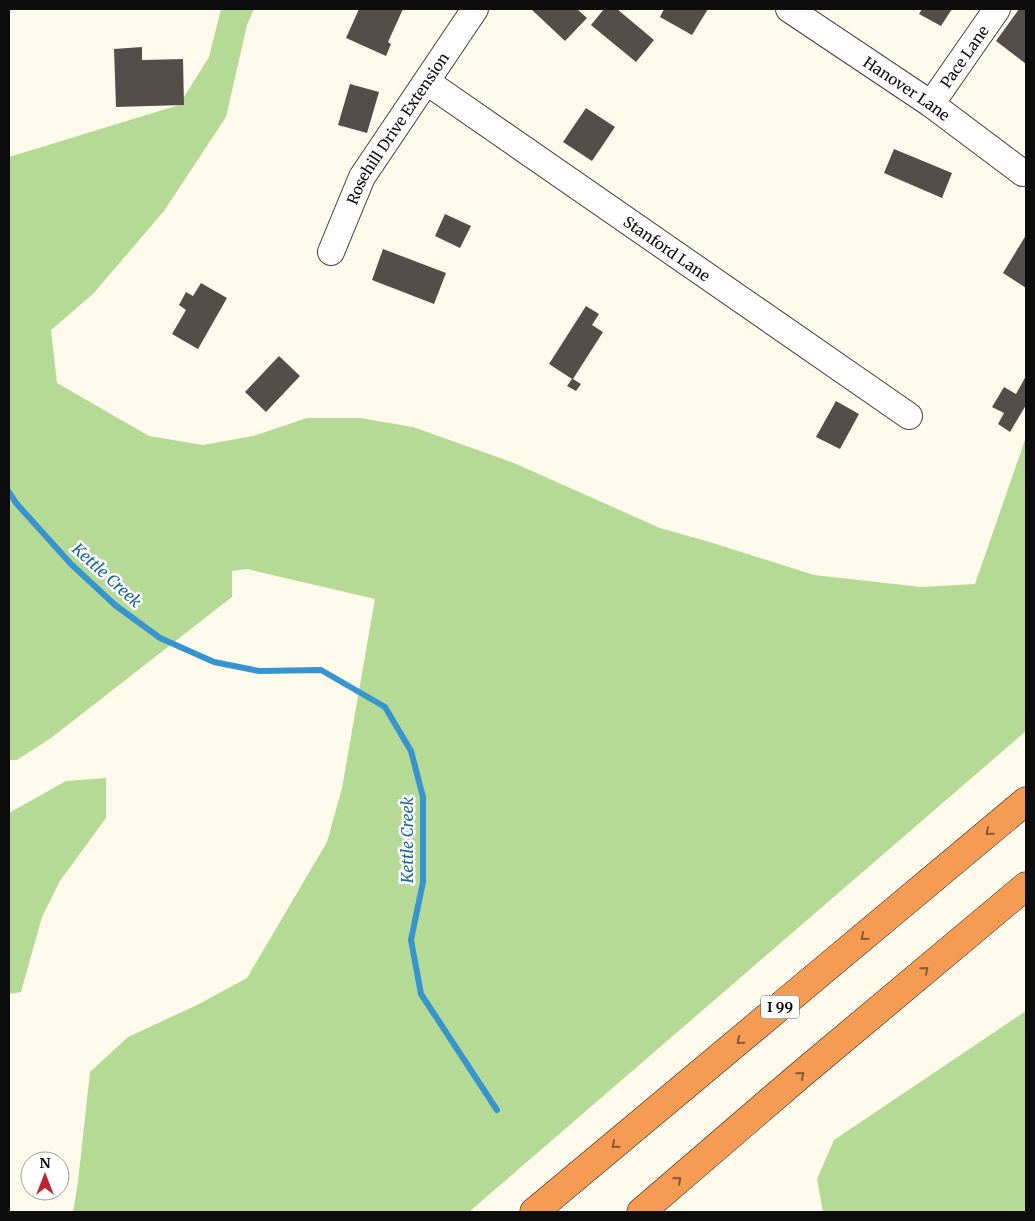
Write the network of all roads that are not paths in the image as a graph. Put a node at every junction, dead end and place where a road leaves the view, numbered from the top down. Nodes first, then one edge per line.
1 (475, 9) edge
2 (789, 9) edge
3 (997, 9) edge
4 (427, 82) junction
5 (931, 104) junction
6 (1023, 173) dead end
7 (331, 252) dead end
8 (909, 416) dead end
9 (1026, 801) edge
10 (1026, 886) edge
11 (534, 1212) edge
12 (641, 1212) edge

1 - 4 street, Rosehill Drive Extension
2 - 5 street, Hanover Lane
3 - 5 street, Pace Lane
4 - 7 street, Rosehill Drive Extension
4 - 8 street, Stanford Lane
5 - 6 street, Hanover Lane
9 -> 11 highway, I 99
12 -> 10 highway

